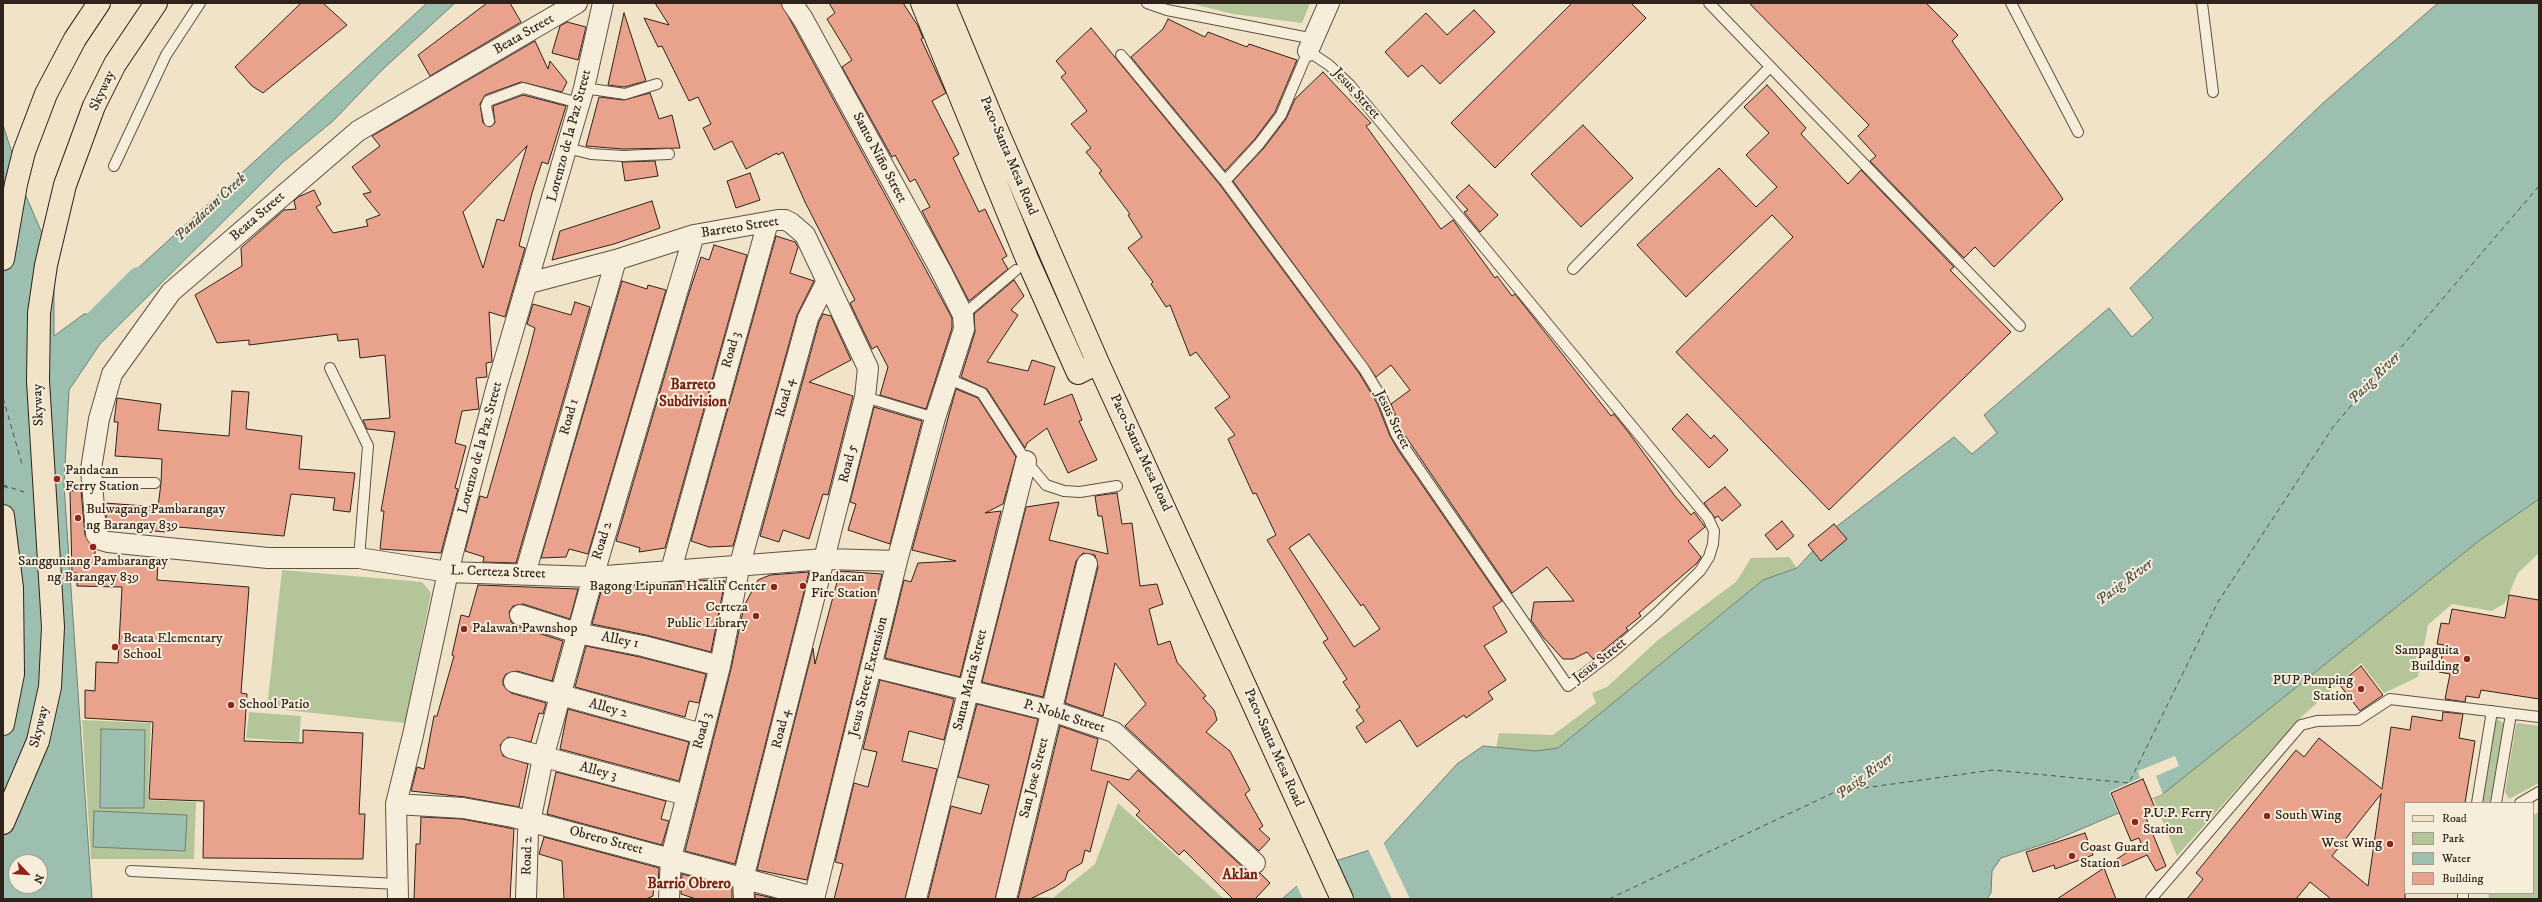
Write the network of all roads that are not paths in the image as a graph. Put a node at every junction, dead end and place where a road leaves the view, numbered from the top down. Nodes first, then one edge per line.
1 (99, 3) edge
2 (156, 3) edge
3 (200, 3) edge
4 (603, 3) edge
5 (792, 3) edge
6 (922, 3) edge
7 (944, 3) edge
8 (1147, 3) edge
9 (1329, 3) edge
10 (1709, 3) edge
11 (2011, 3) edge
12 (2202, 3) edge
13 (568, 5) edge
14 (1311, 45) junction
15 (1121, 55) dead end
16 (1770, 67) junction
17 (657, 84) dead end
18 (2213, 92) dead end
19 (582, 96) junction
20 (488, 121) dead end
21 (2078, 132) dead end
22 (566, 148) junction
23 (669, 154) dead end
24 (114, 166) dead end
25 (1225, 181) junction
26 (768, 222) junction
27 (694, 235) junction
28 (3, 259) edge
29 (616, 260) junction
30 (1573, 269) dead end
31 (1016, 270) dead end
32 (827, 281) junction
33 (529, 283) junction
34 (963, 316) junction
35 (2020, 326) dead end
36 (1098, 363) junction
37 (330, 368) dead end
38 (868, 368) joint
39 (948, 379) junction
40 (865, 397) junction
41 (935, 418) junction
42 (1026, 461) junction
43 (91, 483) junction
44 (155, 483) dead end
45 (1117, 486) dead end
46 (3, 516) edge
47 (101, 540) joint
48 (359, 558) junction
49 (825, 559) junction
50 (897, 561) junction
51 (740, 564) junction
52 (1087, 564) dead end
53 (671, 570) junction
54 (448, 572) junction
55 (524, 574) junction
56 (593, 577) junction
57 (520, 615) dead end
58 (577, 633) junction
59 (720, 666) junction
60 (873, 667) junction
61 (514, 682) dead end
62 (969, 691) junction
63 (559, 695) junction
64 (1052, 711) junction
65 (2492, 711) junction
66 (2511, 714) junction
67 (2539, 717) edge
68 (3, 724) edge
69 (702, 734) junction
70 (511, 748) dead end
71 (543, 758) junction
72 (2539, 792) edge
73 (686, 795) junction
74 (2477, 802) edge
75 (2496, 802) edge
76 (2522, 802) edge
77 (396, 804) junction
78 (530, 820) junction
79 (3, 824) edge
80 (671, 858) junction
81 (1255, 863) dead end
82 (131, 871) dead end
83 (743, 879) junction
84 (398, 892) edge
85 (814, 898) edge
86 (526, 899) edge
87 (669, 899) edge
88 (744, 899) edge
89 (916, 899) edge
90 (1006, 899) edge
91 (1342, 899) edge
92 (2151, 899) edge

1 - 28 main road
2 - 79 main road, Skyway
3 - 24 lane
4 - 19 street, Lorenzo de la Paz Street
5 - 34 street, Santo Niño Street
6 - 36 main road, Paco-Santa Mesa Road
7 - 36 main road, Paco-Santa Mesa Road
8 - 14 lane
9 - 14 street
10 - 16 lane
11 - 21 lane
12 - 18 lane
13 - 43 street, Beata Street
14 - 25 lane
14 - 25 lane, Jesus Street
15 - 25 lane
16 - 30 lane
16 - 35 lane
17 - 19 lane
19 - 20 lane
19 - 22 street, Lorenzo de la Paz Street
22 - 23 lane
22 - 33 street, Lorenzo de la Paz Street
26 - 27 street, Barreto Street
26 - 32 street, Barreto Street
26 - 53 street, Road 3
27 - 29 street, Barreto Street
27 - 56 street, Road 2
29 - 33 street, Barreto Street
29 - 55 street, Road 1
31 - 34 lane
32 - 38 street, Barreto Street
32 - 51 street, Road 4
33 - 54 street, Lorenzo de la Paz Street
34 - 39 street, Jesus Street Extension
36 - 91 main road, Paco-Santa Mesa Road
37 - 48 lane
38 - 40 street, Road 5
39 - 41 street, Jesus Street Extension
39 - 42 lane
40 - 41 lane
40 - 49 street, Road 5
41 - 50 street, Jesus Street Extension
42 - 45 lane
42 - 62 street, Santa Maria Street
43 - 44 lane
43 - 47 street, Beata Street
46 - 68 main road
47 - 48 street, L. Certeza Street
48 - 54 street, L. Certeza Street
49 - 50 street, L. Certeza Street
49 - 51 street, L. Certeza Street
49 - 83 street, Road 4
50 - 60 street, Jesus Street Extension
51 - 53 street, L. Certeza Street
51 - 59 street, Road 3
52 - 64 street, San Jose Street
53 - 56 street, L. Certeza Street
54 - 55 street, L. Certeza Street
54 - 77 street, Lorenzo de la Paz Street
55 - 56 street, L. Certeza Street
56 - 58 street, Road 2
57 - 58 street, Alley 1
58 - 59 street, Alley 1
58 - 63 street, Road 2
59 - 69 street, Road 3
60 - 62 street, P. Noble Street
60 - 85 street, Jesus Street Extension
61 - 63 street, Alley 2
62 - 64 street, P. Noble Street
62 - 89 street, Santa Maria Street
63 - 69 street, Alley 2
63 - 71 street, Road 2
64 - 81 street, P. Noble Street
64 - 90 street, San Jose Street
65 - 66 lane
65 - 74 lane
65 - 92 lane
66 - 67 lane
66 - 75 lane
69 - 73 street, Road 3
70 - 71 street, Alley 3
71 - 73 street, Alley 3
71 - 78 street, Road 2
72 - 76 lane
73 - 80 street, Road 3
77 - 78 street, Obrero Street
77 - 84 street, Lorenzo de la Paz Street
78 - 80 street, Obrero Street
78 - 86 street, Road 2
80 - 83 street, Obrero Street
80 - 87 street, Road 3
82 - 84 lane
83 - 85 street, Obrero Street
83 - 88 street, Road 4

